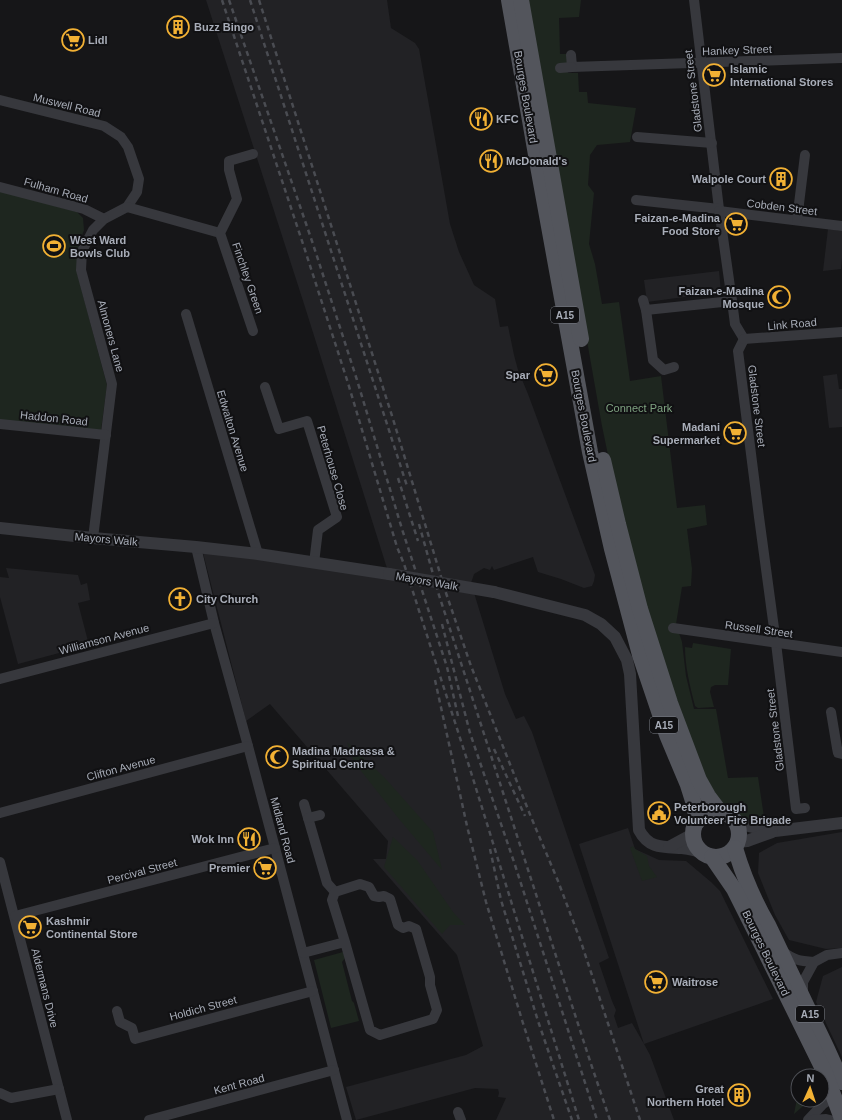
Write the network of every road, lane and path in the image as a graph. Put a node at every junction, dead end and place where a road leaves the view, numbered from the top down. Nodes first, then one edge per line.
1 (509, 0) edge
2 (521, 0) edge
3 (694, 0) edge
4 (572, 55) dead end
5 (842, 58) edge
6 (702, 63) junction
7 (560, 68) dead end
8 (572, 68) junction
9 (0, 100) edge
10 (638, 137) dead end
11 (712, 143) junction
12 (253, 154) dead end
13 (805, 155) dead end
14 (0, 187) edge
15 (636, 200) dead end
16 (127, 207) junction
17 (719, 210) junction
18 (104, 218) junction
19 (797, 220) junction
20 (842, 226) edge
21 (220, 232) junction
22 (732, 301) junction
23 (186, 314) dead end
24 (253, 331) dead end
25 (842, 332) edge
26 (744, 340) junction
27 (674, 367) dead end
28 (264, 387) dead end
29 (0, 424) edge
30 (106, 435) junction
31 (0, 528) edge
32 (93, 538) junction
33 (196, 547) junction
34 (258, 554) junction
35 (314, 563) junction
36 (214, 623) junction
37 (673, 628) dead end
38 (776, 643) junction
39 (842, 652) edge
40 (0, 679) edge
41 (831, 712) dead end
42 (248, 746) junction
43 (842, 754) edge
44 (304, 804) dead end
45 (805, 808) dead end
46 (720, 812) junction
47 (0, 813) edge
48 (320, 815) dead end
49 (308, 818) junction
50 (736, 823) junction
51 (842, 824) edge
52 (695, 828) junction
53 (774, 831) junction
54 (736, 845) junction
55 (275, 848) junction
56 (666, 848) junction
57 (706, 854) junction
58 (0, 862) edge
59 (335, 892) junction
60 (15, 916) junction
61 (345, 942) junction
62 (777, 947) junction
63 (303, 953) junction
64 (842, 953) edge
65 (814, 962) junction
66 (313, 991) junction
67 (803, 999) junction
68 (117, 1010) dead end
69 (334, 1070) junction
70 (842, 1082) edge
71 (59, 1089) junction
72 (0, 1093) edge
73 (838, 1099) edge
74 (68, 1120) edge
75 (149, 1120) edge
76 (347, 1120) edge
77 (808, 1120) edge
78 (812, 1120) edge
79 (830, 1120) edge
80 (842, 1120) edge

1 - 52 main road, Bourges Boulevard / A15
2 - 46 main road, Bourges Boulevard / A15
3 - 6 street, Gladstone Street
4 - 8 street
5 - 6 street, Hankey Street
6 - 8 street, Hankey Street
6 - 11 street, Gladstone Street
7 - 8 street, Hankey Street
9 - 16 street, Muswell Road
10 - 11 street
11 - 17 street, Gladstone Street
12 - 21 street, Finchley Green
13 - 19 street
14 - 18 street, Fulham Road
15 - 17 street, Cobden Street
16 - 18 street
16 - 21 street, Finchley Green
17 - 19 street, Cobden Street
17 - 22 street, Gladstone Street
18 - 30 street, Almoners Lane
19 - 20 street, Cobden Street
21 - 24 street, Finchley Green
22 - 26 street, Gladstone Street
22 - 27 street
23 - 34 street, Edwalton Avenue
25 - 26 street, Link Road
26 - 38 street, Gladstone Street
28 - 35 street, Peterhouse Close
29 - 30 street, Haddon Road
30 - 32 street, Almoners Lane
31 - 32 street, Mayors Walk
32 - 33 street, Mayors Walk
33 - 34 street, Mayors Walk
33 - 36 street, Midland Road
34 - 35 street, Mayors Walk
35 - 56 street, Mayors Walk, bridge
36 - 40 street, Williamson Avenue
36 - 42 street, Midland Road
37 - 38 street, Russell Street
38 - 39 street, Russell Street
38 - 45 street, Gladstone Street
41 - 43 street
42 - 47 street, Clifton Avenue
42 - 55 street, Midland Road
44 - 49 street
46 - 50 main road, A15
46 - 52 main road
48 - 49 street
49 - 59 street
50 - 53 street
50 - 54 main road, A15
51 - 53 street
52 - 56 street
52 - 57 main road, A15
53 - 54 street
54 - 57 main road
54 - 62 main road, Bourges Boulevard / A15
55 - 60 street, Percival Street
55 - 63 street, Midland Road
56 - 57 street, Mayors Walk
57 - 73 main road, Bourges Boulevard / A15
58 - 60 street, Aldermans Drive
59 - 61 street
59 - 61 street
60 - 71 street, Aldermans Drive
61 - 63 street
62 - 65 street
62 - 67 main road, Bourges Boulevard / A15
63 - 66 street, Midland Road
64 - 65 street
65 - 67 street
66 - 68 street, Holdich Street
66 - 69 street, Midland Road
67 - 70 main road, Bourges Boulevard / A15
69 - 75 street, Kent Road
69 - 76 street, Midland Road
71 - 72 street
71 - 74 street, Aldermans Drive
73 - 77 street
73 - 80 main road, Bourges Boulevard / A15
78 - 79 street

